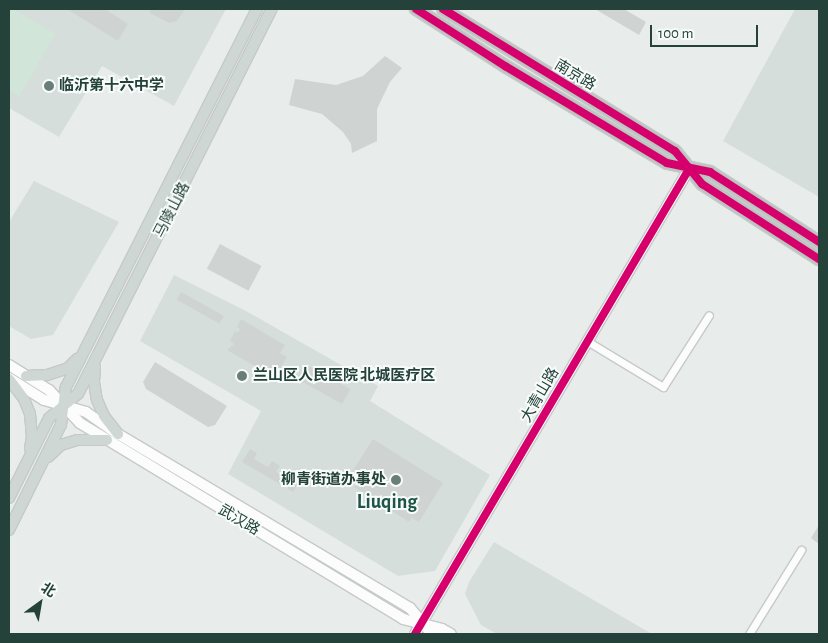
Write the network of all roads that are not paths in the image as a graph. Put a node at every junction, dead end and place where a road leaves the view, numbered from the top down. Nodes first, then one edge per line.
1 (257, 9) edge
2 (272, 9) edge
3 (416, 9) edge
4 (443, 9) edge
5 (689, 169) junction
6 (819, 242) edge
7 (819, 259) edge
8 (709, 315) dead end
9 (587, 341) junction
10 (84, 351) junction
11 (96, 360) junction
12 (9, 365) edge
13 (26, 376) junction
14 (9, 379) edge
15 (64, 404) junction
16 (118, 434) junction
17 (107, 440) junction
18 (28, 461) junction
19 (43, 461) junction
20 (9, 498) edge
21 (9, 530) edge
22 (801, 550) dead end
23 (422, 623) junction
24 (415, 634) edge
25 (432, 634) edge
26 (451, 634) edge
27 (749, 634) edge

1 - 10 main road, 马陵山路
2 - 11 main road, 马陵山路
3 - 5 highway, 南京路
4 - 5 highway, 南京路
5 - 6 highway, 南京路
5 - 7 highway, 南京路
5 - 9 main road, 大青山路
8 - 9 street
9 - 23 main road, 大青山路
10 - 13 main road
10 - 15 main road, 马陵山路
11 - 15 main road, 马陵山路
11 - 16 main road
12 - 13 main road, 武汉路
13 - 15 main road, 武汉路
14 - 15 main road, 武汉路
14 - 18 main road
15 - 16 main road, 武汉路
15 - 17 main road, 武汉路
15 - 18 main road, 马陵山路
15 - 19 main road, 马陵山路
16 - 23 main road, 武汉路
17 - 19 main road
17 - 23 main road, 武汉路
18 - 20 main road, 马陵山路
19 - 21 main road, 马陵山路
22 - 27 street
23 - 24 main road, 大青山路
23 - 25 main road, 武汉路
23 - 26 main road, 武汉路

